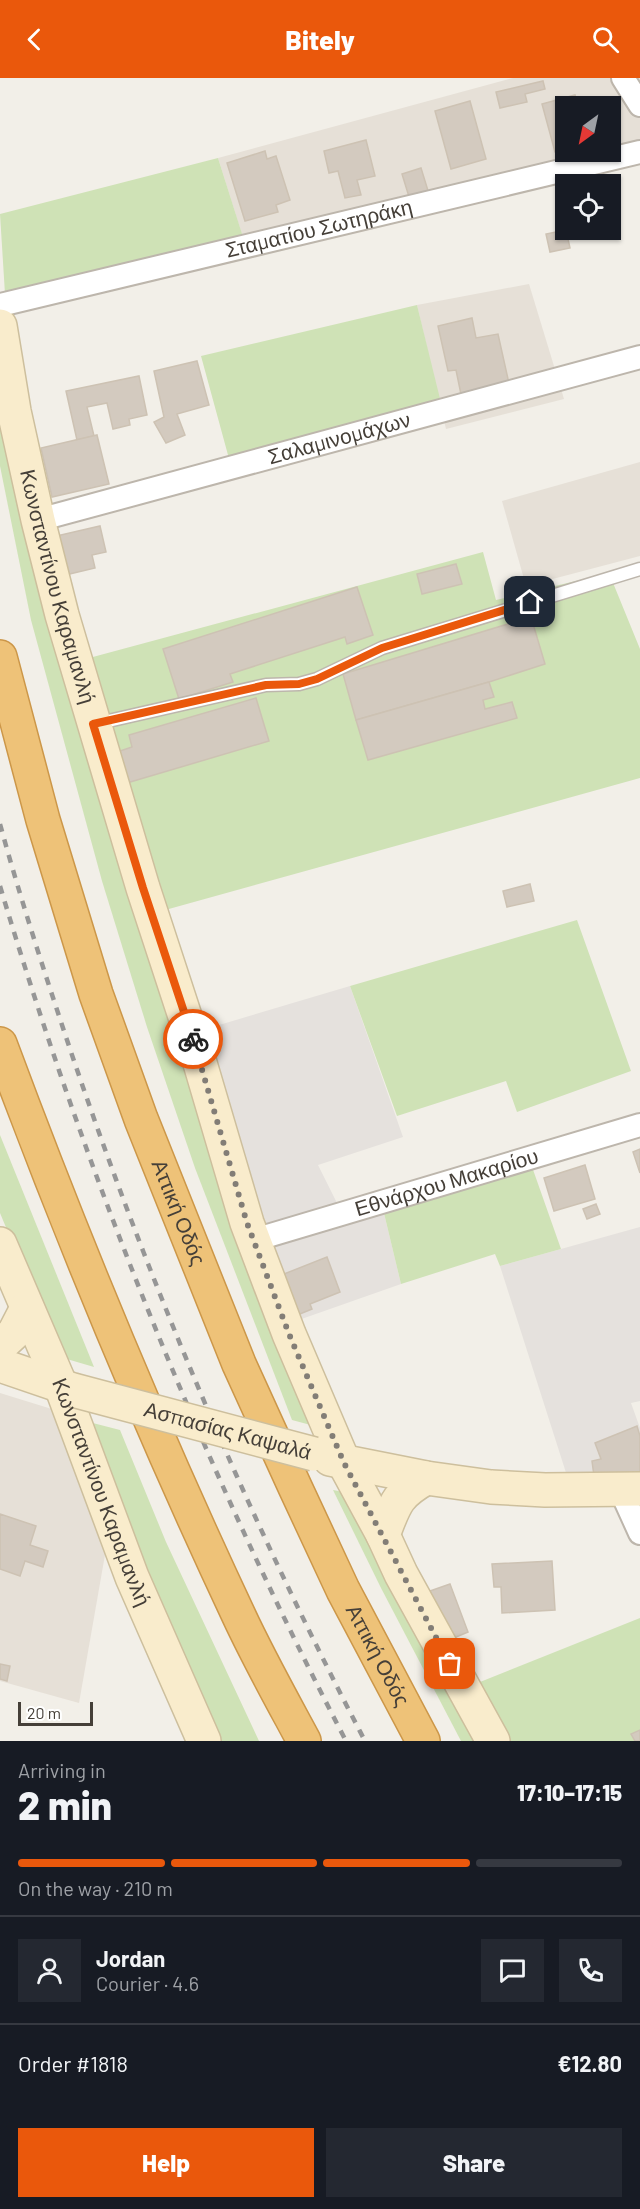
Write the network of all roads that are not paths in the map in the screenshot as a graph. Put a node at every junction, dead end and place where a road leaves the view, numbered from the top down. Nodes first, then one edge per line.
1 (623, 78) edge
2 (640, 105) edge
3 (640, 152) edge
4 (0, 305) edge
5 (0, 326) edge
6 (640, 357) edge
7 (38, 520) junction
8 (640, 569) edge
9 (0, 657) edge
10 (93, 724) junction
11 (0, 1044) edge
12 (640, 1125) edge
13 (254, 1240) junction
14 (0, 1244) edge
15 (27, 1308) junction
16 (0, 1346) edge
17 (0, 1365) edge
18 (67, 1388) junction
19 (329, 1459) junction
20 (426, 1478) junction
21 (630, 1489) edge
22 (640, 1533) edge
23 (383, 1535) junction
24 (204, 1741) edge
25 (304, 1741) edge
26 (423, 1741) edge
27 (493, 1741) edge

1 - 2 street
3 - 4 street, Σταματίου Σωτηράκη
5 - 7 street, Κωνσταντίνου Καραμανλή
6 - 7 street, Σαλαμινομάχων
7 - 10 street, Κωνσταντίνου Καραμανλή
8 - 10 lane
9 - 26 highway, Αττική Οδός
10 - 13 street, Κωνσταντίνου Καραμανλή
11 - 25 highway
12 - 13 street, Εθνάρχου Μακαρίου
13 - 19 street, Κωνσταντίνου Καραμανλή
14 - 15 street, Κωνσταντίνου Καραμανλή
15 - 16 street
15 - 18 street, Κωνσταντίνου Καραμανλή
17 - 18 street, Ασπασίας Καψαλά
18 - 19 street, Ασπασίας Καψαλά, bridge
18 - 24 street, Κωνσταντίνου Καραμανλή
19 - 20 street, Ασπασίας Καψαλά
19 - 23 street, Κωνσταντίνου Καραμανλή
20 - 21 street, Ασπασίας Καψαλά
20 - 23 street
21 - 22 street
23 - 27 street, Κωνσταντίνου Καραμανλή

